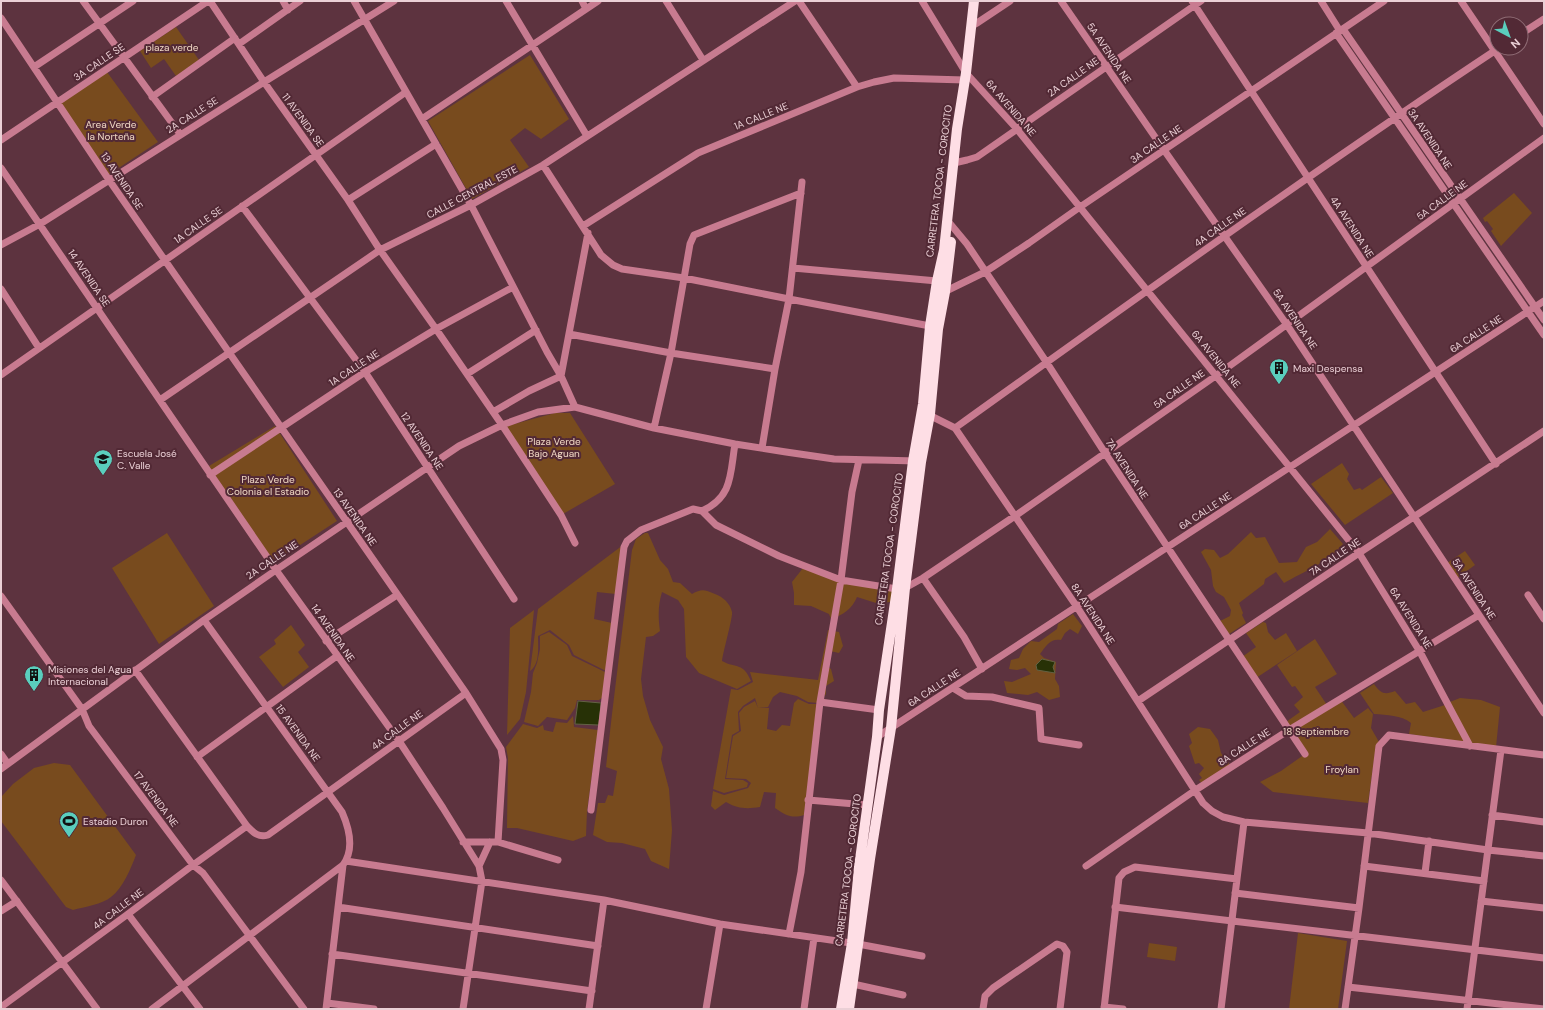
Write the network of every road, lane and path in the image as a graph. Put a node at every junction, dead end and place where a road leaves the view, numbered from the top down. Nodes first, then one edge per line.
1 (83, 1) edge
2 (133, 1) edge
3 (209, 1) edge
4 (283, 1) edge
5 (300, 1) edge
6 (354, 1) edge
7 (394, 1) edge
8 (506, 1) edge
9 (582, 1) edge
10 (598, 1) edge
11 (666, 1) edge
12 (795, 1) edge
13 (799, 1) edge
14 (922, 1) edge
15 (974, 1) edge
16 (980, 1) edge
17 (1010, 1) edge
18 (1061, 1) edge
19 (1321, 1) edge
20 (1384, 1) edge
21 (1461, 1) edge
22 (1196, 2) edge
23 (586, 9) junction
24 (288, 10) junction
25 (1, 18) edge
26 (1544, 19) edge
27 (365, 20) junction
28 (99, 24) junction
29 (974, 25) junction
30 (1529, 29) edge
31 (1340, 31) junction
32 (1489, 39) edge
33 (237, 41) junction
34 (532, 45) junction
35 (1489, 55) edge
36 (1501, 56) edge
37 (123, 57) junction
38 (703, 60) junction
39 (1106, 66) junction
40 (34, 67) junction
41 (967, 77) junction
42 (264, 82) junction
43 (857, 87) junction
44 (1251, 91) junction
45 (406, 92) junction
46 (152, 97) junction
47 (56, 102) junction
48 (1398, 116) junction
49 (422, 119) junction
50 (1544, 124) edge
51 (1016, 128) junction
52 (180, 134) junction
53 (587, 136) junction
54 (1544, 138) edge
55 (1, 140) edge
56 (436, 144) junction
57 (1164, 150) junction
58 (316, 155) junction
59 (957, 162) junction
60 (543, 165) junction
61 (1, 168) edge
62 (1307, 177) junction
63 (109, 180) junction
64 (802, 182) dead end
65 (801, 193) junction
66 (348, 200) junction
67 (1456, 201) junction
68 (471, 205) junction
69 (242, 206) junction
70 (1080, 207) junction
71 (950, 223) junction
72 (40, 224) junction
73 (583, 226) junction
74 (588, 233) junction
75 (1225, 235) junction
76 (1, 246) edge
77 (380, 250) junction
78 (165, 260) junction
79 (1366, 267) junction
80 (793, 268) junction
81 (985, 272) junction
82 (684, 278) junction
83 (937, 281) junction
84 (513, 287) junction
85 (1, 289) edge
86 (1147, 290) junction
87 (945, 292) junction
88 (935, 295) junction
89 (309, 298) junction
90 (789, 299) junction
91 (1544, 301) edge
92 (1535, 307) junction
93 (97, 308) junction
94 (1528, 312) junction
95 (1544, 320) edge
96 (1287, 324) junction
97 (930, 326) junction
98 (436, 329) junction
99 (536, 330) junction
100 (569, 334) junction
101 (1544, 335) edge
102 (39, 348) junction
103 (229, 353) junction
104 (671, 353) junction
105 (1047, 363) junction
106 (775, 369) junction
107 (365, 372) junction
108 (1435, 373) junction
109 (467, 374) junction
110 (1, 375) edge
111 (1217, 375) junction
112 (561, 376) junction
113 (160, 400) junction
114 (575, 407) junction
115 (493, 412) junction
116 (926, 413) junction
117 (502, 425) junction
118 (1354, 426) junction
119 (281, 428) junction
120 (654, 428) junction
121 (956, 428) junction
122 (1544, 431) edge
123 (735, 444) junction
124 (762, 448) junction
125 (1105, 453) junction
126 (859, 460) junction
127 (917, 461) junction
128 (1496, 464) junction
129 (428, 468) junction
130 (1290, 468) junction
131 (210, 474) junction
132 (702, 511) junction
133 (1015, 516) junction
134 (1414, 516) junction
135 (346, 522) junction
136 (575, 543) dead end
137 (1168, 548) junction
138 (1359, 553) junction
139 (276, 570) junction
140 (923, 578) junction
141 (841, 580) junction
142 (901, 588) junction
143 (397, 595) junction
144 (1528, 595) dead end
145 (1, 596) edge
146 (514, 599) dead end
147 (1077, 607) junction
148 (1479, 615) junction
149 (1544, 619) edge
150 (204, 620) junction
151 (1229, 640) junction
152 (326, 641) junction
153 (1420, 652) junction
154 (337, 656) junction
155 (982, 669) junction
156 (135, 670) junction
157 (953, 688) junction
158 (466, 693) junction
159 (820, 702) junction
160 (1138, 702) junction
161 (266, 707) junction
162 (82, 709) junction
163 (879, 710) junction
164 (1544, 713) edge
165 (891, 728) junction
166 (1289, 730) junction
167 (877, 737) junction
168 (399, 741) junction
169 (1079, 745) dead end
170 (1470, 746) junction
171 (1500, 750) junction
172 (1, 754) edge
173 (1305, 754) dead end
174 (1544, 755) edge
175 (197, 757) junction
176 (8, 764) junction
177 (1, 769) edge
178 (1194, 791) junction
179 (328, 792) junction
180 (808, 800) junction
181 (867, 805) junction
182 (591, 810) dead end
183 (1492, 815) junction
184 (1244, 822) junction
185 (1544, 822) edge
186 (247, 826) junction
187 (1368, 833) junction
188 (1429, 841) junction
189 (463, 842) junction
190 (490, 842) junction
191 (498, 842) junction
192 (1488, 850) junction
193 (1544, 856) edge
194 (558, 860) dead end
195 (345, 863) junction
196 (193, 865) junction
197 (479, 866) junction
198 (1086, 866) dead end
199 (1364, 866) junction
200 (1425, 873) junction
201 (1237, 879) junction
202 (1, 880) edge
203 (482, 881) junction
204 (1484, 881) junction
205 (1235, 894) junction
206 (604, 900) junction
207 (17, 901) junction
208 (1481, 901) junction
209 (338, 907) junction
210 (1115, 907) junction
211 (1359, 908) junction
212 (1544, 908) edge
213 (1, 911) edge
214 (128, 914) junction
215 (1232, 920) junction
216 (720, 924) junction
217 (475, 927) junction
218 (789, 934) junction
219 (249, 936) junction
220 (1356, 936) junction
221 (814, 938) junction
222 (855, 944) junction
223 (598, 946) junction
224 (1475, 950) junction
225 (332, 954) junction
226 (922, 956) dead end
227 (1544, 958) edge
228 (62, 962) junction
229 (468, 974) junction
230 (853, 984) junction
231 (183, 987) junction
232 (1348, 987) junction
233 (592, 991) junction
234 (903, 995) dead end
235 (1468, 1000) junction
236 (326, 1006) edge
237 (1, 1007) edge
238 (1104, 1008) edge
239 (97, 1009) edge
240 (152, 1009) edge
241 (200, 1009) edge
242 (302, 1009) edge
243 (374, 1009) edge
244 (463, 1009) edge
245 (589, 1009) edge
246 (706, 1009) edge
247 (804, 1009) edge
248 (841, 1009) edge
249 (849, 1009) edge
250 (983, 1009) edge
251 (1060, 1009) edge
252 (1123, 1009) edge
253 (1222, 1009) edge
254 (1345, 1009) edge
255 (1467, 1009) edge
256 (1544, 1009) edge

1 - 28 street
2 - 28 street
3 - 33 street, 11 AVENIDA SE
3 - 37 street, 3A CALLE SE
4 - 24 street
5 - 24 street
6 - 27 street
7 - 27 street, 2A CALLE SE
8 - 34 street
9 - 23 street
10 - 23 street
11 - 38 street
12 - 38 street, CALLE CENTRAL ESTE
13 - 43 street
14 - 41 street, 6A AVENIDA NE
15 - 29 main road
16 - 29 main road
17 - 29 street
18 - 39 street, 5A AVENIDA NE
19 - 31 street
20 - 31 street, 3A CALLE NE
21 - 32 street
22 - 39 street, 2A CALLE NE
22 - 44 street, 4A AVENIDA NE
23 - 34 street
24 - 33 street
25 - 40 street, 13 AVENIDA SE
26 - 30 street
27 - 42 street, 2A CALLE SE
27 - 45 street
28 - 37 street
28 - 40 street
29 - 41 main road, CARRETERA TOCOA - COROCITO
31 - 44 street, 3A CALLE NE
31 - 48 street
33 - 42 street, 11 AVENIDA SE
33 - 46 street
34 - 49 street
34 - 53 street
35 - 48 street, 4A CALLE NE
36 - 50 street
37 - 46 street
37 - 47 street, 3A CALLE SE
38 - 53 street, CALLE CENTRAL ESTE
39 - 51 street, 2A CALLE NE
39 - 57 street, 5A AVENIDA NE
40 - 47 street, 13 AVENIDA SE
41 - 43 street, 1A CALLE NE
41 - 51 street, 6A AVENIDA NE
41 - 59 main road, CARRETERA TOCOA - COROCITO
42 - 52 street, 2A CALLE SE
42 - 58 street, 11 AVENIDA SE
43 - 73 street, 1A CALLE NE
44 - 57 street, 3A CALLE NE
44 - 62 street, 4A AVENIDA NE
45 - 49 street
45 - 58 street, 1A CALLE SE
46 - 52 street
47 - 55 street, 3A CALLE SE
47 - 63 street, 13 AVENIDA SE
48 - 62 street, 4A CALLE NE
48 - 67 street
49 - 56 street
51 - 59 street, 2A CALLE NE
51 - 70 street, 6A AVENIDA NE
52 - 63 street, 2A CALLE SE
53 - 60 street, CALLE CENTRAL ESTE
54 - 67 street, 5A CALLE NE
56 - 66 street
56 - 68 street
57 - 70 street, 3A CALLE NE
57 - 75 street, 5A AVENIDA NE
58 - 66 street, 11 AVENIDA SE
58 - 69 street, 1A CALLE SE
59 - 71 main road, CARRETERA TOCOA - COROCITO
60 - 68 street, CALLE CENTRAL ESTE
60 - 73 street
61 - 72 street, 14 AVENIDA SE
62 - 75 street, 4A CALLE NE
62 - 79 street, 4A AVENIDA NE
63 - 72 street, 2A CALLE SE
63 - 78 street, 13 AVENIDA SE
64 - 65 street
65 - 80 street
65 - 82 street
66 - 77 street, 11 AVENIDA SE
67 - 79 street, 5A CALLE NE
67 - 92 street
67 - 94 street
68 - 77 street, CALLE CENTRAL ESTE
68 - 84 street
69 - 78 street, 1A CALLE SE
69 - 89 street, 12 AVENIDA NE
70 - 81 street, 3A CALLE NE
70 - 86 street, 6A AVENIDA NE
71 - 81 street, 7A AVENIDA NE
71 - 83 main road, CARRETERA TOCOA - COROCITO
71 - 87 main road, CARRETERA TOCOA - COROCITO
72 - 76 street, 2A CALLE SE
72 - 93 street, 14 AVENIDA SE
73 - 74 street
74 - 82 street
74 - 100 street
75 - 86 street, 4A CALLE NE
75 - 96 street, 5A AVENIDA NE
77 - 89 street, CALLE CENTRAL ESTE
77 - 98 street, 11 AVENIDA SE
78 - 93 street, 1A CALLE SE
78 - 103 street, 13 AVENIDA SE
79 - 96 street, 5A CALLE NE
79 - 108 street, 4A AVENIDA NE
80 - 83 street
80 - 90 street
81 - 87 street, 3A CALLE NE
81 - 105 street, 7A AVENIDA NE
82 - 90 street
82 - 104 street
83 - 88 main road, CARRETERA TOCOA - COROCITO
84 - 98 street, 1A CALLE NE
84 - 99 street
85 - 102 street
86 - 105 street, 4A CALLE NE
86 - 111 street, 6A AVENIDA NE
87 - 88 street, 3A CALLE NE
87 - 116 main road, CARRETERA TOCOA - COROCITO
88 - 97 main road, CARRETERA TOCOA - COROCITO
89 - 103 street, CALLE CENTRAL ESTE
89 - 107 street, 12 AVENIDA NE
90 - 97 street
90 - 106 street
91 - 92 street, 6A CALLE NE
92 - 94 street, 6A CALLE NE
92 - 95 street
93 - 102 street, 1A CALLE SE
93 - 113 street, 14 AVENIDA SE
94 - 101 street
94 - 108 street, 6A CALLE NE
96 - 111 street, 5A CALLE NE
96 - 118 street, 5A AVENIDA NE
97 - 116 main road, CARRETERA TOCOA - COROCITO
98 - 107 street, 1A CALLE NE
98 - 109 street, 11 AVENIDA SE
99 - 109 street
99 - 112 street
100 - 104 street
100 - 112 street
102 - 110 street, 1A CALLE SE
103 - 113 street, CALLE CENTRAL ESTE
103 - 119 street, 13 AVENIDA NE
104 - 106 street
104 - 120 street
105 - 121 street, 4A CALLE NE
105 - 125 street, 7A AVENIDA NE
106 - 124 street
107 - 119 street, 1A CALLE NE
107 - 129 street, 12 AVENIDA NE
108 - 118 street, 6A CALLE NE
108 - 128 street, 4A AVENIDA NE
109 - 115 street, 11 AVENIDA SE
111 - 125 street, 5A CALLE NE
111 - 130 street, 6A AVENIDA NE
112 - 114 street
112 - 115 street
113 - 131 street, 14 AVENIDA NE
114 - 117 street, 2A CALLE NE
114 - 120 street
115 - 117 street, 11 AVENIDA SE
116 - 121 street
116 - 127 main road, CARRETERA TOCOA - COROCITO
117 - 129 street, 2A CALLE NE
117 - 136 street, 11 AVENIDA SE
118 - 130 street, 6A CALLE NE
118 - 134 street, 5A AVENIDA NE
119 - 131 street, 1A CALLE NE
119 - 135 street, 13 AVENIDA NE
120 - 123 street
121 - 133 street, 8A AVENIDA NE
122 - 128 street, 7A CALLE NE
123 - 124 street
123 - 132 street
124 - 126 street
125 - 133 street, 5A CALLE NE
125 - 137 street, 7A AVENIDA NE
126 - 127 street
126 - 141 street
127 - 142 main road, CARRETERA TOCOA - COROCITO
128 - 134 street, 7A CALLE NE
129 - 135 street, 2A CALLE NE
129 - 146 street, 12 AVENIDA NE
130 - 137 street, 6A CALLE NE
130 - 138 street, 6A AVENIDA NE
131 - 139 street, 14 AVENIDA NE
132 - 141 street
132 - 182 street
133 - 140 street, 5A CALLE NE
133 - 147 street, 8A AVENIDA NE
134 - 138 street, 7A CALLE NE
134 - 148 street, 5A AVENIDA NE
135 - 139 street, 2A CALLE NE
135 - 143 street, 13 AVENIDA NE
137 - 147 street, 6A CALLE NE
137 - 151 street, 7A AVENIDA NE
138 - 151 street, 7A CALLE NE
138 - 153 street, 6A AVENIDA NE
139 - 150 street, 2A CALLE NE
139 - 152 street, 14 AVENIDA NE
140 - 142 street, 5A CALLE NE
140 - 155 street
141 - 142 street
141 - 159 street
142 - 163 main road, CARRETERA TOCOA - COROCITO
142 - 165 main road, CARRETERA TOCOA - COROCITO
143 - 152 street
143 - 158 street, 13 AVENIDA NE
144 - 149 street
145 - 162 street, 17 AVENIDA NE
147 - 155 street, 6A CALLE NE
147 - 160 street, 8A AVENIDA NE
148 - 153 street, 8A CALLE NE
148 - 164 street, 5A AVENIDA NE
150 - 156 street, 2A CALLE NE
150 - 161 street, 15 AVENIDA NE
151 - 160 street, 7A CALLE NE
151 - 166 street, 7A AVENIDA NE
152 - 154 street, 14 AVENIDA NE
153 - 166 street, 8A CALLE NE
153 - 170 street, 6A AVENIDA NE
154 - 161 street
154 - 168 street, 14 AVENIDA NE
155 - 157 street, 6A CALLE NE
156 - 162 street, 2A CALLE NE
156 - 175 street
157 - 165 street, 6A CALLE NE
157 - 169 street
158 - 168 street, 4A CALLE NE
158 - 191 street, 13 AVENIDA NE
159 - 163 street
159 - 180 street
160 - 178 street, 8A AVENIDA NE
161 - 175 street
161 - 179 street, 15 AVENIDA NE
162 - 176 street, 2A CALLE NE
162 - 196 street, 17 AVENIDA NE
163 - 167 main road, CARRETERA TOCOA - COROCITO
165 - 167 street, 6A CALLE NE
165 - 222 main road, CARRETERA TOCOA - COROCITO
166 - 173 street, 7A AVENIDA NE
166 - 178 street, 8A CALLE NE
167 - 181 main road, CARRETERA TOCOA - COROCITO
168 - 179 street, 4A CALLE NE
168 - 189 street, 14 AVENIDA NE
170 - 171 street
170 - 187 street
171 - 174 street
171 - 183 street
172 - 176 street
175 - 186 street
176 - 177 street, 2A CALLE NE
178 - 184 street, 8A AVENIDA NE
178 - 198 street, 8A CALLE NE
179 - 186 street, 4A CALLE NE
179 - 195 street, 15 AVENIDA NE
180 - 181 street
180 - 218 street
181 - 222 main road, CARRETERA TOCOA - COROCITO
183 - 185 street
183 - 192 street
184 - 187 street
184 - 201 street
186 - 196 street, 4A CALLE NE
187 - 188 street
187 - 199 street
188 - 192 street
188 - 200 street
189 - 190 street
189 - 197 street, 14 AVENIDA NE
190 - 191 street
190 - 197 street
191 - 194 street
192 - 193 street
192 - 204 street
195 - 203 street
195 - 209 street, 15 AVENIDA NE
195 - 219 street
196 - 214 street, 4A CALLE NE
196 - 219 street, 17 AVENIDA NE
197 - 203 street, 14 AVENIDA NE
199 - 200 street
199 - 211 street
200 - 204 street
201 - 205 street
201 - 210 street
202 - 207 street
203 - 206 street
203 - 217 street, 14 AVENIDA NE
204 - 208 street
205 - 211 street
205 - 215 street
206 - 216 street
206 - 223 street
207 - 213 street
207 - 228 street
208 - 212 street
208 - 224 street
209 - 217 street
209 - 225 street, 15 AVENIDA NE
210 - 215 street
210 - 238 street
211 - 220 street
214 - 228 street, 4A CALLE NE
214 - 231 street
215 - 220 street
215 - 253 street
216 - 218 street
216 - 246 street
217 - 223 street
217 - 229 street, 14 AVENIDA NE
218 - 221 street
219 - 231 street
219 - 242 street, 17 AVENIDA NE
220 - 224 street
220 - 232 street
221 - 222 street
221 - 247 street
222 - 226 street
222 - 230 main road, CARRETERA TOCOA - COROCITO
222 - 248 main road, CARRETERA TOCOA - COROCITO
223 - 233 street
224 - 227 street
224 - 235 street
225 - 229 street
225 - 236 street, 15 AVENIDA NE
228 - 237 street, 4A CALLE NE
228 - 239 street
229 - 233 street
229 - 244 street, 14 AVENIDA NE
230 - 234 street
230 - 249 main road, CARRETERA TOCOA - COROCITO
231 - 240 street
231 - 241 street
232 - 235 street
232 - 254 street
233 - 245 street
235 - 255 street
235 - 256 street
236 - 243 street
238 - 252 street
250 - 251 street

